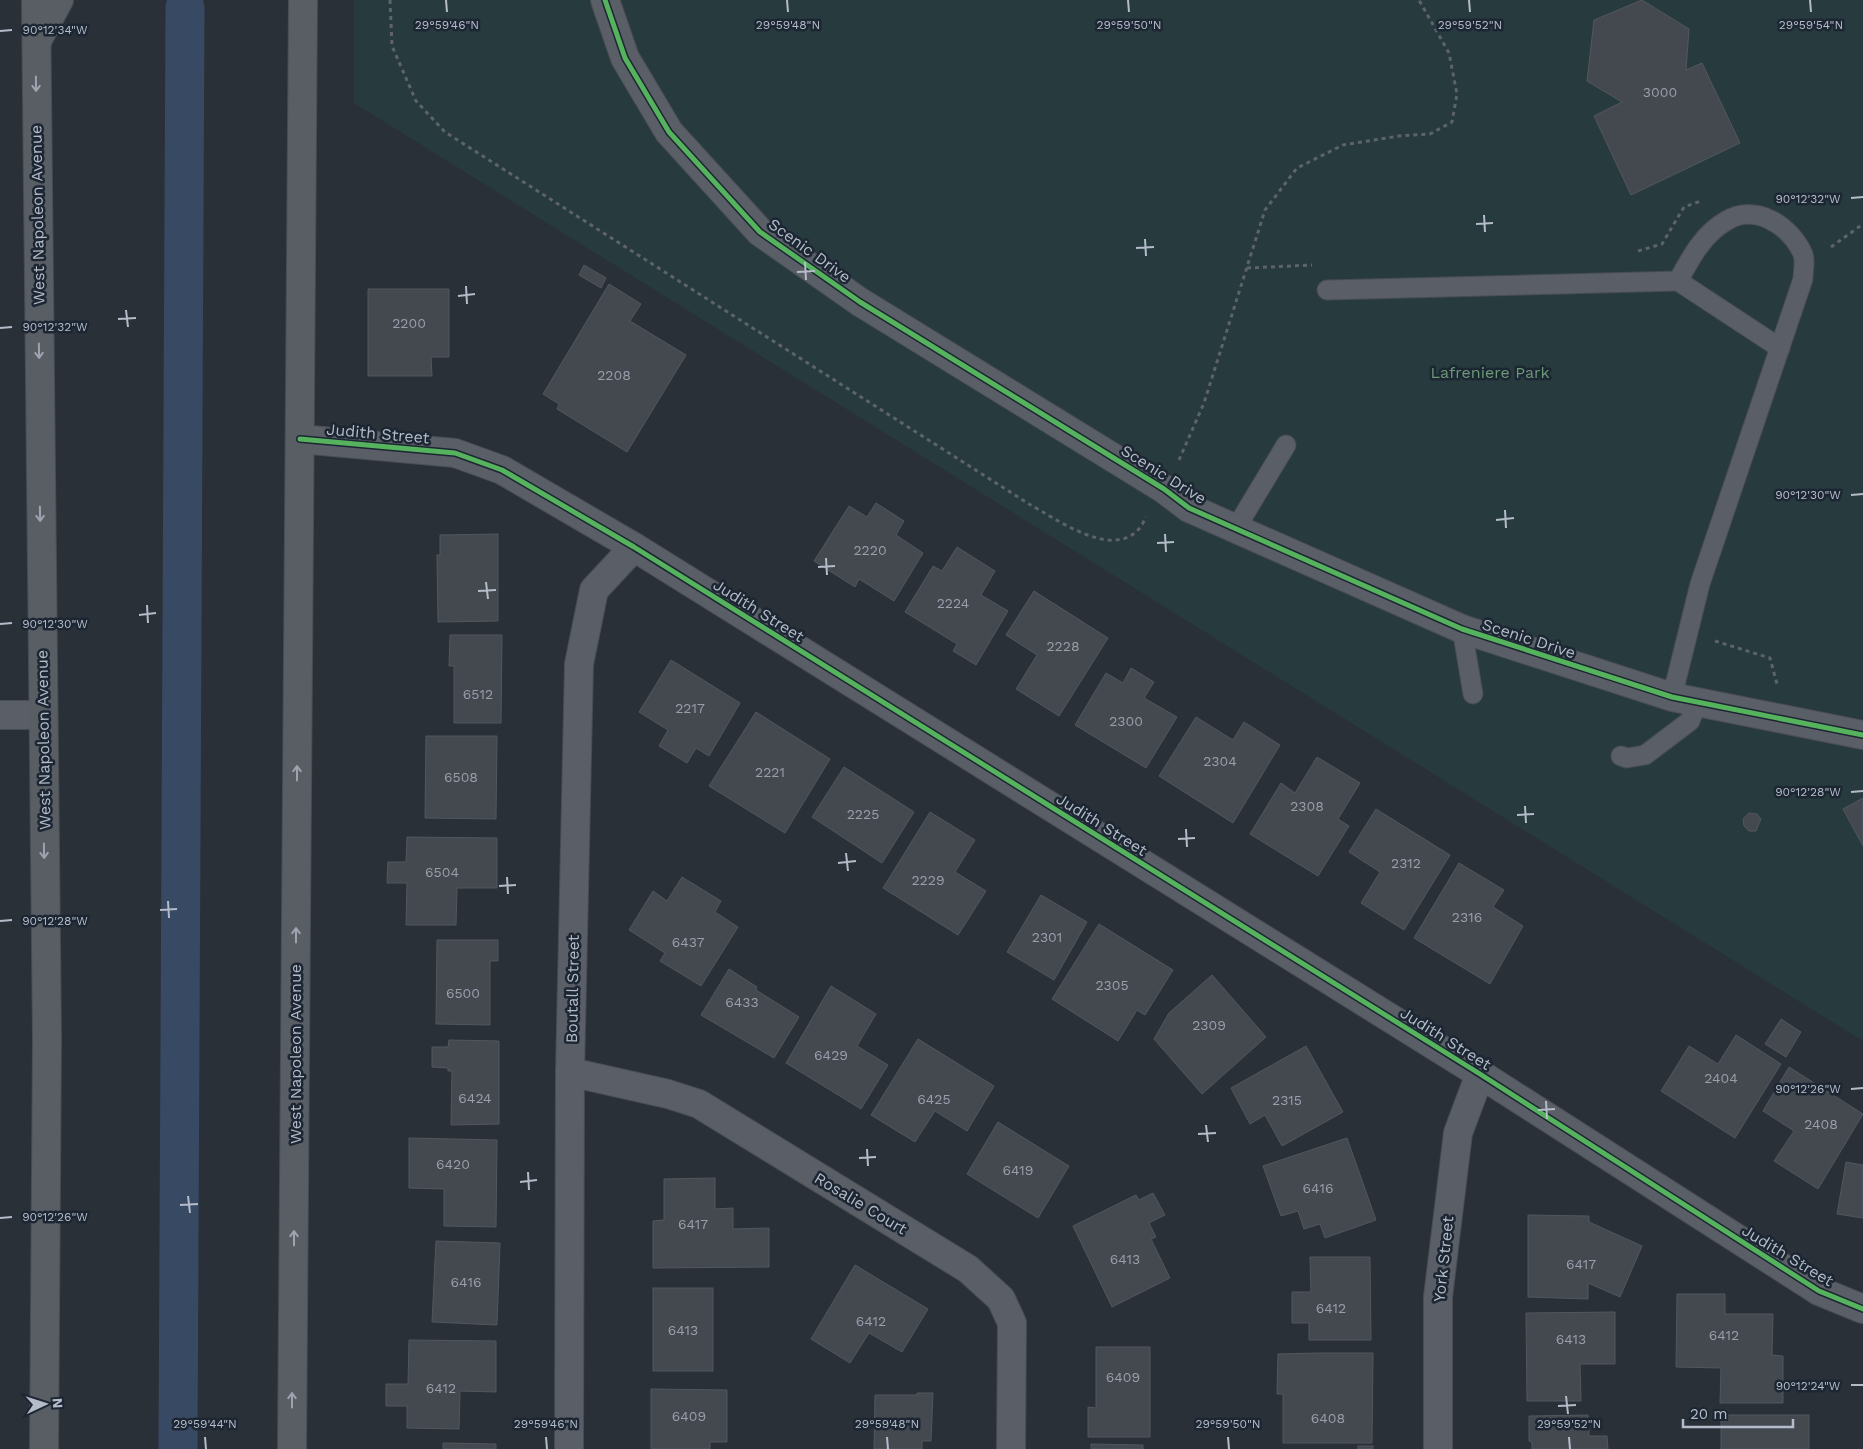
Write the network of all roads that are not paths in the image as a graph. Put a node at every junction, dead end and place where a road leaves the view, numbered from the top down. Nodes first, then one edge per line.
1 (36, 0) edge
2 (59, 0) edge
3 (302, 0) edge
4 (605, 0) edge
5 (36, 43) junction
6 (1678, 281) junction
7 (1326, 290) dead end
8 (1780, 348) junction
9 (300, 439) junction
10 (1286, 445) dead end
11 (1236, 528) junction
12 (634, 546) junction
13 (1462, 629) junction
14 (1473, 694) dead end
15 (1685, 700) junction
16 (42, 714) junction
17 (0, 715) edge
18 (1863, 735) edge
19 (1621, 756) dead end
20 (570, 1072) junction
21 (1480, 1074) junction
22 (1863, 1308) edge
23 (44, 1449) edge
24 (292, 1449) edge
25 (569, 1449) edge
26 (1011, 1449) edge
27 (1438, 1449) edge

1 - 5 main road, West Napoleon Avenue
2 - 5 main road
3 - 9 main road, West Napoleon Avenue
4 - 11 street, Scenic Drive
5 -> 16 main road, West Napoleon Avenue
6 - 7 lane
6 - 8 lane
6 - 8 lane
8 - 15 lane
9 - 12 street, Judith Street
24 -> 9 main road, West Napoleon Avenue
10 - 11 lane
11 - 13 street, Scenic Drive
12 - 20 street, Boutall Street
12 - 21 street, Judith Street
13 - 14 lane
13 - 15 street, Scenic Drive
15 - 18 street, Scenic Drive
15 - 19 lane
16 - 17 street
16 -> 23 main road, West Napoleon Avenue
20 - 25 street, Boutall Street
20 - 26 street, Rosalie Court
21 - 22 street, Judith Street
21 - 27 street, York Street

